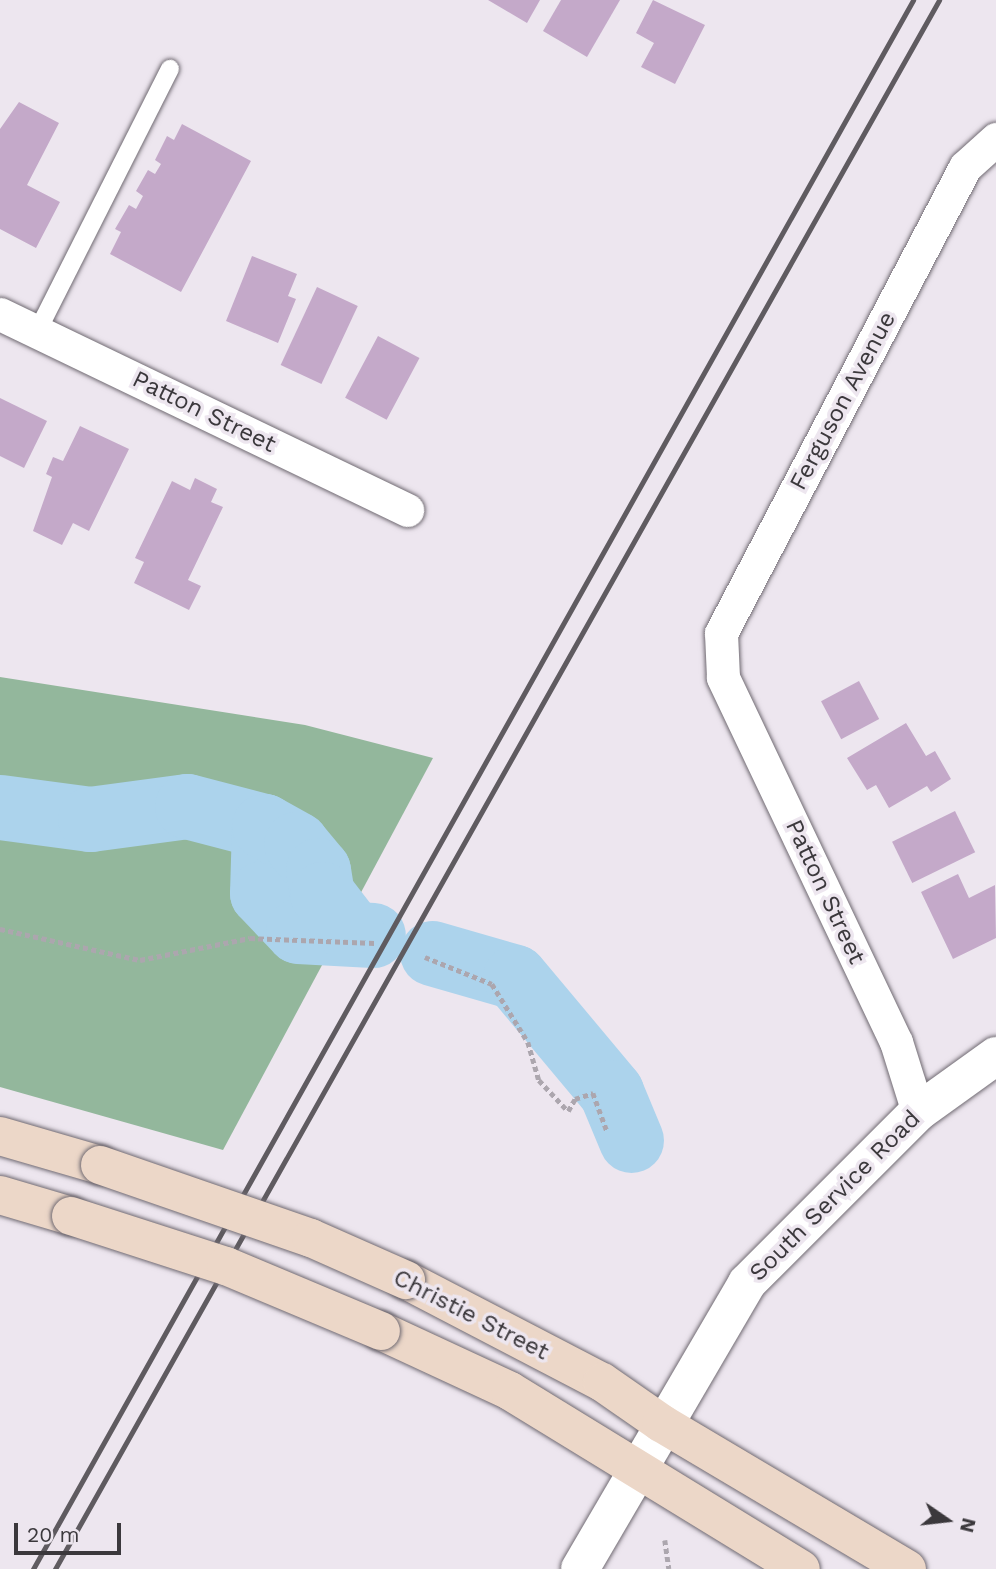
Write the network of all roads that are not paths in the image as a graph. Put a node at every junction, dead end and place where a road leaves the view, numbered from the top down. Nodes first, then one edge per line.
1 (170, 69) dead end
2 (996, 139) edge
3 (0, 314) edge
4 (37, 332) junction
5 (407, 510) dead end
6 (723, 677) joint
7 (996, 1056) edge
8 (918, 1112) junction
9 (0, 1136) edge
10 (0, 1195) edge
11 (661, 1423) junction
12 (636, 1468) junction
13 (580, 1569) edge
14 (801, 1569) edge
15 (907, 1569) edge

1 - 4 lane
2 - 6 street, Ferguson Avenue
3 - 4 street, Patton Street
4 - 5 street, Patton Street
6 - 8 street, Patton Street
7 - 8 street, South Service Road
8 - 11 street, South Service Road
9 - 11 main road, Christie Street, bridge
10 - 12 main road, Christie Street, bridge
11 - 12 street, South Service Road
11 - 15 main road, Christie Street
12 - 13 street, South Service Road
12 - 14 main road, Christie Street

